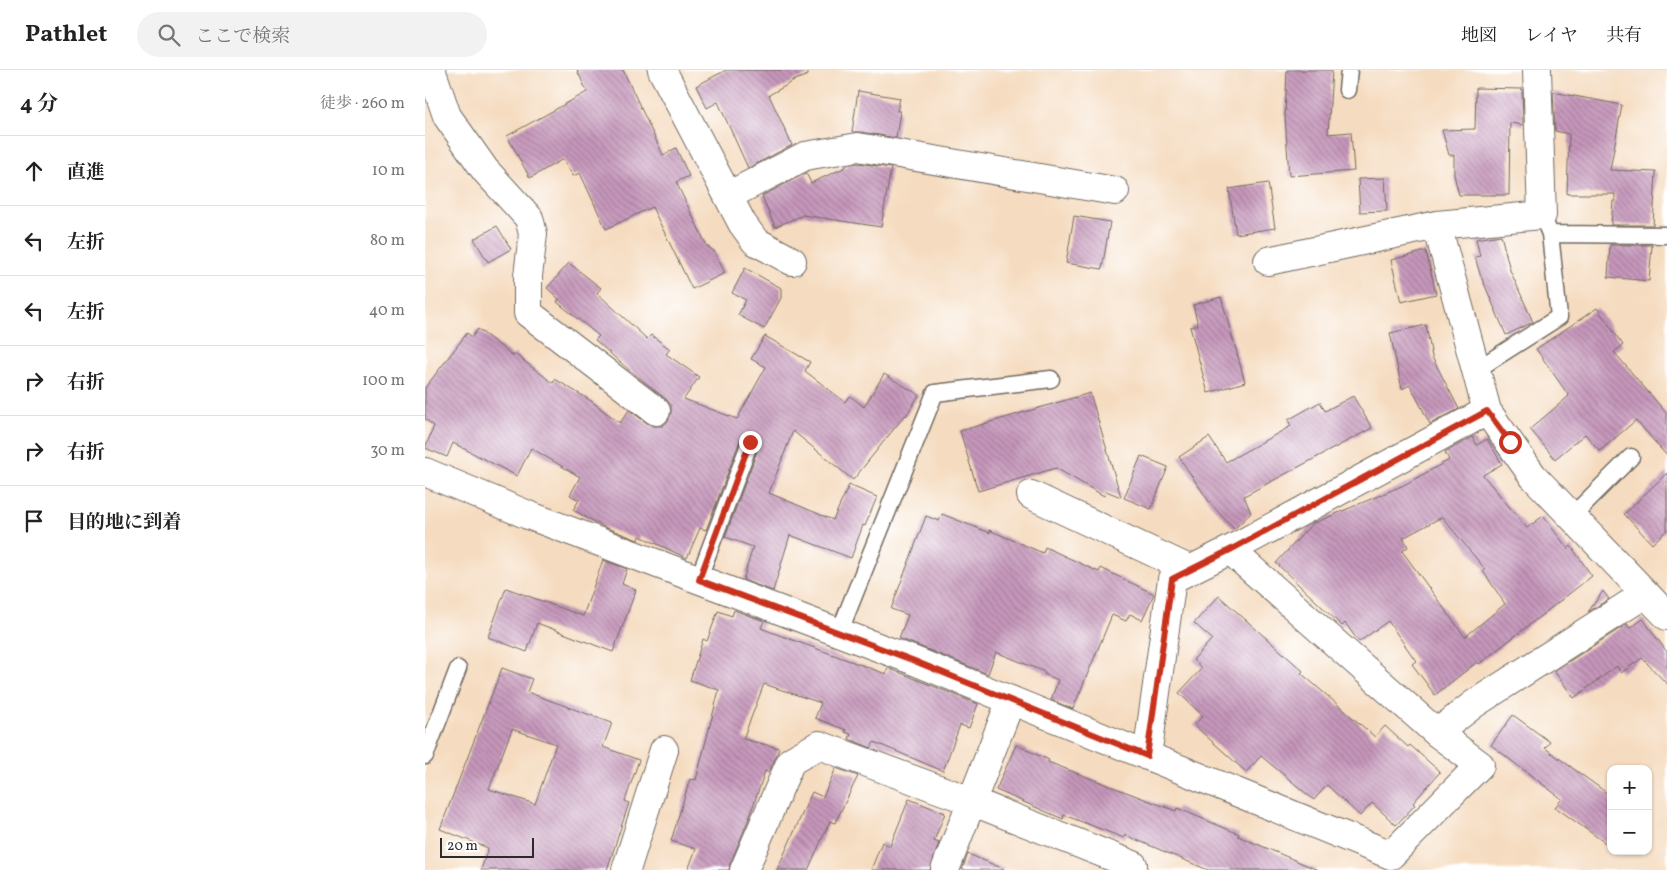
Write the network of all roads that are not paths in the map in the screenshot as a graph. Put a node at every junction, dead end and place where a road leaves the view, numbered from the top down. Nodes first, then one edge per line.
1 (662, 70) edge
2 (1349, 70) edge
3 (1537, 70) edge
4 (433, 72) edge
5 (1347, 90) dead end
6 (1115, 191) dead end
7 (728, 196) junction
8 (1546, 224) junction
9 (1437, 225) junction
10 (1667, 235) edge
11 (792, 260) dead end
12 (1268, 261) dead end
13 (1476, 370) junction
14 (1051, 378) dead end
15 (656, 411) dead end
16 (1487, 411) junction
17 (750, 442) dead end
18 (1631, 457) dead end
19 (425, 472) edge
20 (1031, 495) dead end
21 (1572, 516) junction
22 (1230, 550) junction
23 (1191, 570) junction
24 (699, 580) junction
25 (1645, 594) junction
26 (1667, 616) edge
27 (839, 633) junction
28 (458, 669) dead end
29 (1011, 700) junction
30 (429, 733) edge
31 (1437, 733) junction
32 (664, 750) dead end
33 (425, 756) edge
34 (1147, 756) junction
35 (971, 801) junction
36 (1133, 865) dead end
37 (626, 870) edge
38 (743, 870) edge
39 (945, 870) edge

1 - 7 street
2 - 5 lane
3 - 8 street
4 - 15 street
6 - 7 street
7 - 11 street
8 - 9 street
8 - 10 lane
8 - 13 lane
9 - 12 street
9 - 13 street
13 - 16 street
14 - 27 lane
16 - 21 street
16 - 22 street
17 - 24 lane
18 - 21 lane
19 - 24 street
20 - 23 street
21 - 25 street
22 - 23 street
22 - 31 street
23 - 34 street
24 - 27 street
25 - 26 street
25 - 31 street
27 - 29 street
28 - 30 lane
29 - 34 street
29 - 35 street
30 - 33 lane
31 - 34 street
32 - 37 street
35 - 36 street
35 - 38 street
35 - 39 street

